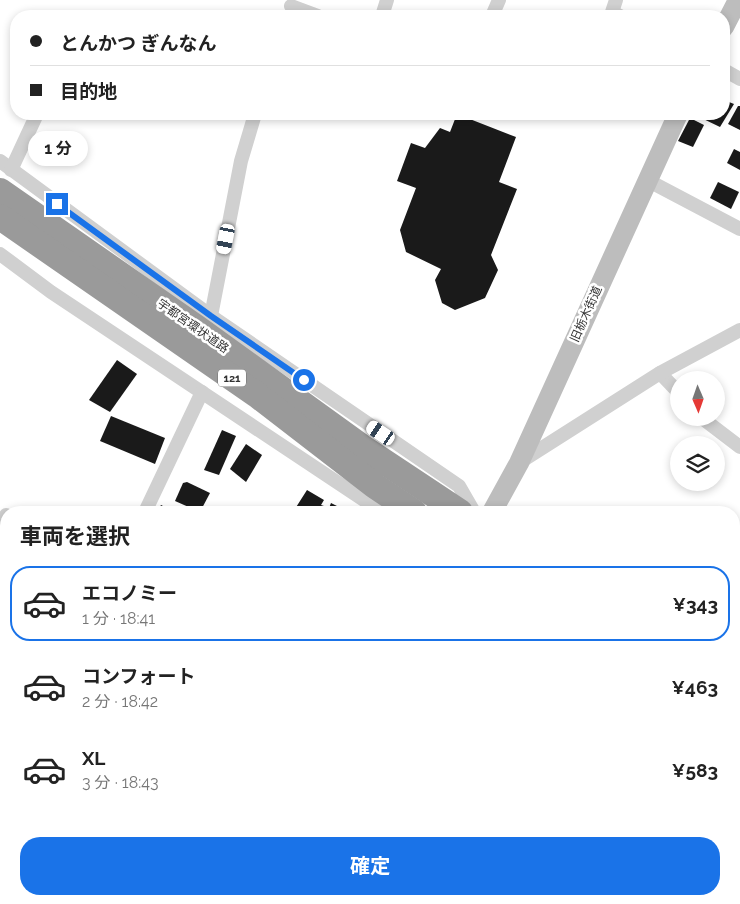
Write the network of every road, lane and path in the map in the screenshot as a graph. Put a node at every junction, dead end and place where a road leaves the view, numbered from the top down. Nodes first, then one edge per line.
1 (738, 0) edge
2 (730, 15) edge
3 (34, 120) edge
4 (253, 120) edge
5 (675, 120) edge
6 (4, 174) edge
7 (647, 180) junction
8 (0, 216) edge
9 (740, 228) edge
10 (52, 240) junction
11 (0, 254) edge
12 (211, 316) junction
13 (740, 330) edge
14 (660, 373) junction
15 (670, 384) edge
16 (202, 392) junction
17 (712, 426) edge
18 (740, 447) edge
19 (519, 463) junction
20 (148, 506) edge
21 (373, 506) edge
22 (405, 506) edge
23 (451, 506) edge
24 (471, 506) edge
25 (495, 506) edge

1 - 2 street
3 - 6 street
4 - 12 street
5 - 7 street, 旧栃木街道
6 - 10 highway, 宇都宮環状道路 / 121
6 - 12 street
7 - 9 street
7 - 19 street, 旧栃木街道
8 - 10 highway, 宇都宮環状道路 / 121
10 - 22 highway, 宇都宮環状道路 / 121
10 - 23 highway, 宇都宮環状道路 / 121
11 - 16 street
12 - 24 street
13 - 14 street
14 - 15 street
14 - 19 street
16 - 20 street
16 - 21 street
17 - 18 street
19 - 25 street, 旧栃木街道

